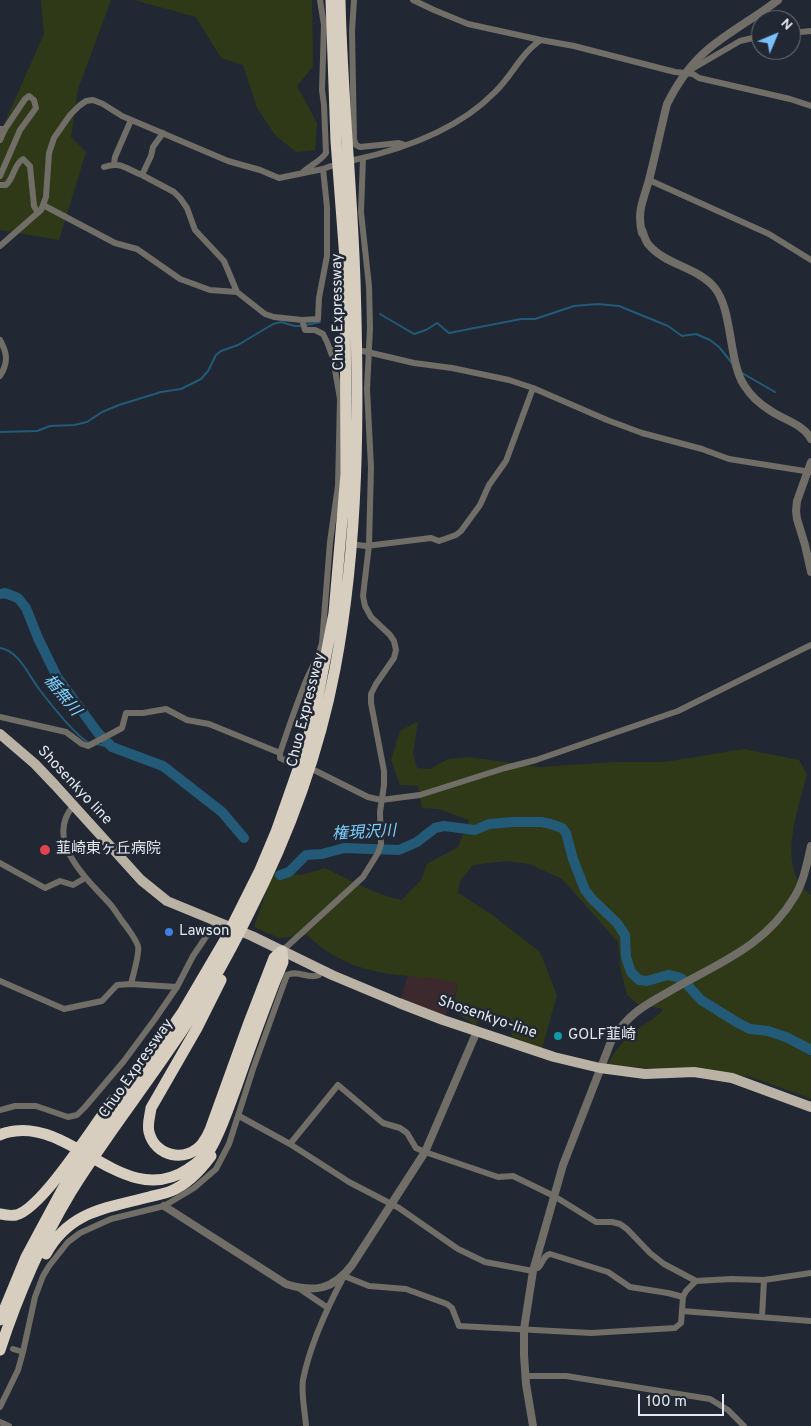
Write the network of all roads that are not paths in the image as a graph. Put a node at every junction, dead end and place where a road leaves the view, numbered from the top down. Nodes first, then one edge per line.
1 (320, 0) edge
2 (331, 0) edge
3 (340, 0) edge
4 (354, 0) edge
5 (413, 0) edge
6 (778, 0) edge
7 (751, 38) edge
8 (541, 40) junction
9 (686, 73) junction
10 (811, 106) edge
11 (131, 120) junction
12 (3, 129) edge
13 (162, 133) junction
14 (0, 140) edge
15 (405, 145) junction
16 (362, 158) junction
17 (354, 160) dead end
18 (114, 164) junction
19 (331, 166) dead end
20 (104, 167) dead end
21 (322, 169) junction
22 (301, 174) junction
23 (142, 175) junction
24 (0, 176) edge
25 (649, 180) junction
26 (0, 185) edge
27 (43, 206) junction
28 (38, 213) junction
29 (0, 246) edge
30 (811, 260) edge
31 (237, 292) junction
32 (302, 320) junction
33 (0, 340) edge
34 (330, 350) junction
35 (339, 350) dead end
36 (366, 352) junction
37 (0, 376) edge
38 (533, 388) junction
39 (811, 439) edge
40 (811, 462) edge
41 (810, 472) edge
42 (331, 542) junction
43 (367, 545) junction
44 (811, 572) edge
45 (811, 645) edge
46 (0, 717) edge
47 (0, 734) edge
48 (280, 753) junction
49 (288, 762) dead end
50 (316, 771) dead end
51 (382, 800) junction
52 (73, 806) junction
53 (811, 846) edge
54 (0, 863) edge
55 (85, 878) junction
56 (250, 912) junction
57 (218, 923) junction
58 (252, 936) joint
59 (282, 950) junction
60 (215, 958) junction
61 (321, 970) junction
62 (0, 981) edge
63 (131, 984) junction
64 (177, 987) junction
65 (253, 1026) junction
66 (477, 1031) junction
67 (600, 1068) junction
68 (811, 1106) edge
69 (0, 1110) edge
70 (239, 1116) junction
71 (0, 1128) edge
72 (0, 1135) edge
73 (70, 1142) junction
74 (290, 1144) junction
75 (425, 1152) junction
76 (554, 1196) junction
77 (392, 1204) junction
78 (164, 1206) junction
79 (0, 1214) edge
80 (533, 1269) junction
81 (811, 1273) edge
82 (344, 1276) junction
83 (764, 1280) junction
84 (696, 1281) junction
85 (300, 1289) junction
86 (683, 1298) junction
87 (328, 1308) junction
88 (682, 1311) junction
89 (762, 1316) junction
90 (5, 1321) edge
91 (811, 1321) edge
92 (524, 1329) junction
93 (13, 1349) dead end
94 (0, 1350) edge
95 (23, 1352) junction
96 (525, 1376) junction
97 (0, 1407) edge
98 (0, 1422) edge
99 (9, 1426) edge
100 (306, 1426) edge
101 (533, 1426) edge
102 (744, 1426) edge

1 - 22 street
2 - 60 highway, Chuo Expressway
3 - 56 highway, Chuo Expressway
4 - 15 street
5 - 8 street
6 - 9 street
7 - 9 street
8 - 9 street
8 - 15 street
9 - 10 street
9 - 25 street
11 - 13 street
11 - 18 street
11 - 27 street
12 - 14 street
12 - 24 street
13 - 22 street
13 - 23 street
15 - 16 street
16 - 17 street
16 - 36 street
18 - 20 street
18 - 23 street
19 - 21 street
21 - 22 street
21 - 32 street
23 - 31 street
25 - 30 street
25 - 39 street
26 - 28 street
27 - 28 street
27 - 31 street
28 - 29 street
31 - 32 street
32 - 34 street
33 - 37 street
34 - 35 street
34 - 42 street
36 - 38 street
36 - 43 street
38 - 41 street
38 - 43 street
40 - 41 street
41 - 44 street
42 - 43 street
42 - 48 street
43 - 51 street
45 - 51 street
46 - 48 street
47 - 52 main road, Shosenkyo line
48 - 49 street
50 - 51 street
51 - 59 street
52 - 55 street
52 - 57 main road, Shosenkyo line
53 - 67 street
54 - 55 street
55 - 63 street
56 - 65 highway
56 - 90 highway, Chuo Expressway
57 - 58 main road, Shosenkyo line
57 - 64 street
58 - 59 main road, Shosenkyo-line
59 - 61 main road, Shosenkyo-line
59 - 65 highway
60 - 79 highway
60 - 90 highway, Chuo Expressway
61 - 66 main road, Shosenkyo-line
61 - 70 street
62 - 63 street
63 - 64 street
64 - 69 street
65 - 73 highway
65 - 90 highway
66 - 67 main road, Shosenkyo-line
66 - 75 street
67 - 68 main road, Shosenkyo-line
67 - 76 street
70 - 74 street
70 - 78 street
71 - 73 highway
72 - 73 highway
74 - 75 street
74 - 77 street
75 - 76 street
75 - 77 street
76 - 80 street
76 - 84 street
77 - 80 street
77 - 82 street
78 - 85 street
78 - 95 street
80 - 86 street
80 - 92 street
81 - 83 street
82 - 85 street
82 - 87 street
82 - 92 street
83 - 84 street
83 - 89 street
84 - 86 street
85 - 87 street
86 - 88 street
87 - 100 street
88 - 89 street
88 - 92 street
89 - 91 street
90 - 94 highway, Chuo Expressway
92 - 96 street
93 - 95 street
95 - 97 street
96 - 101 street
96 - 102 street
98 - 99 street

